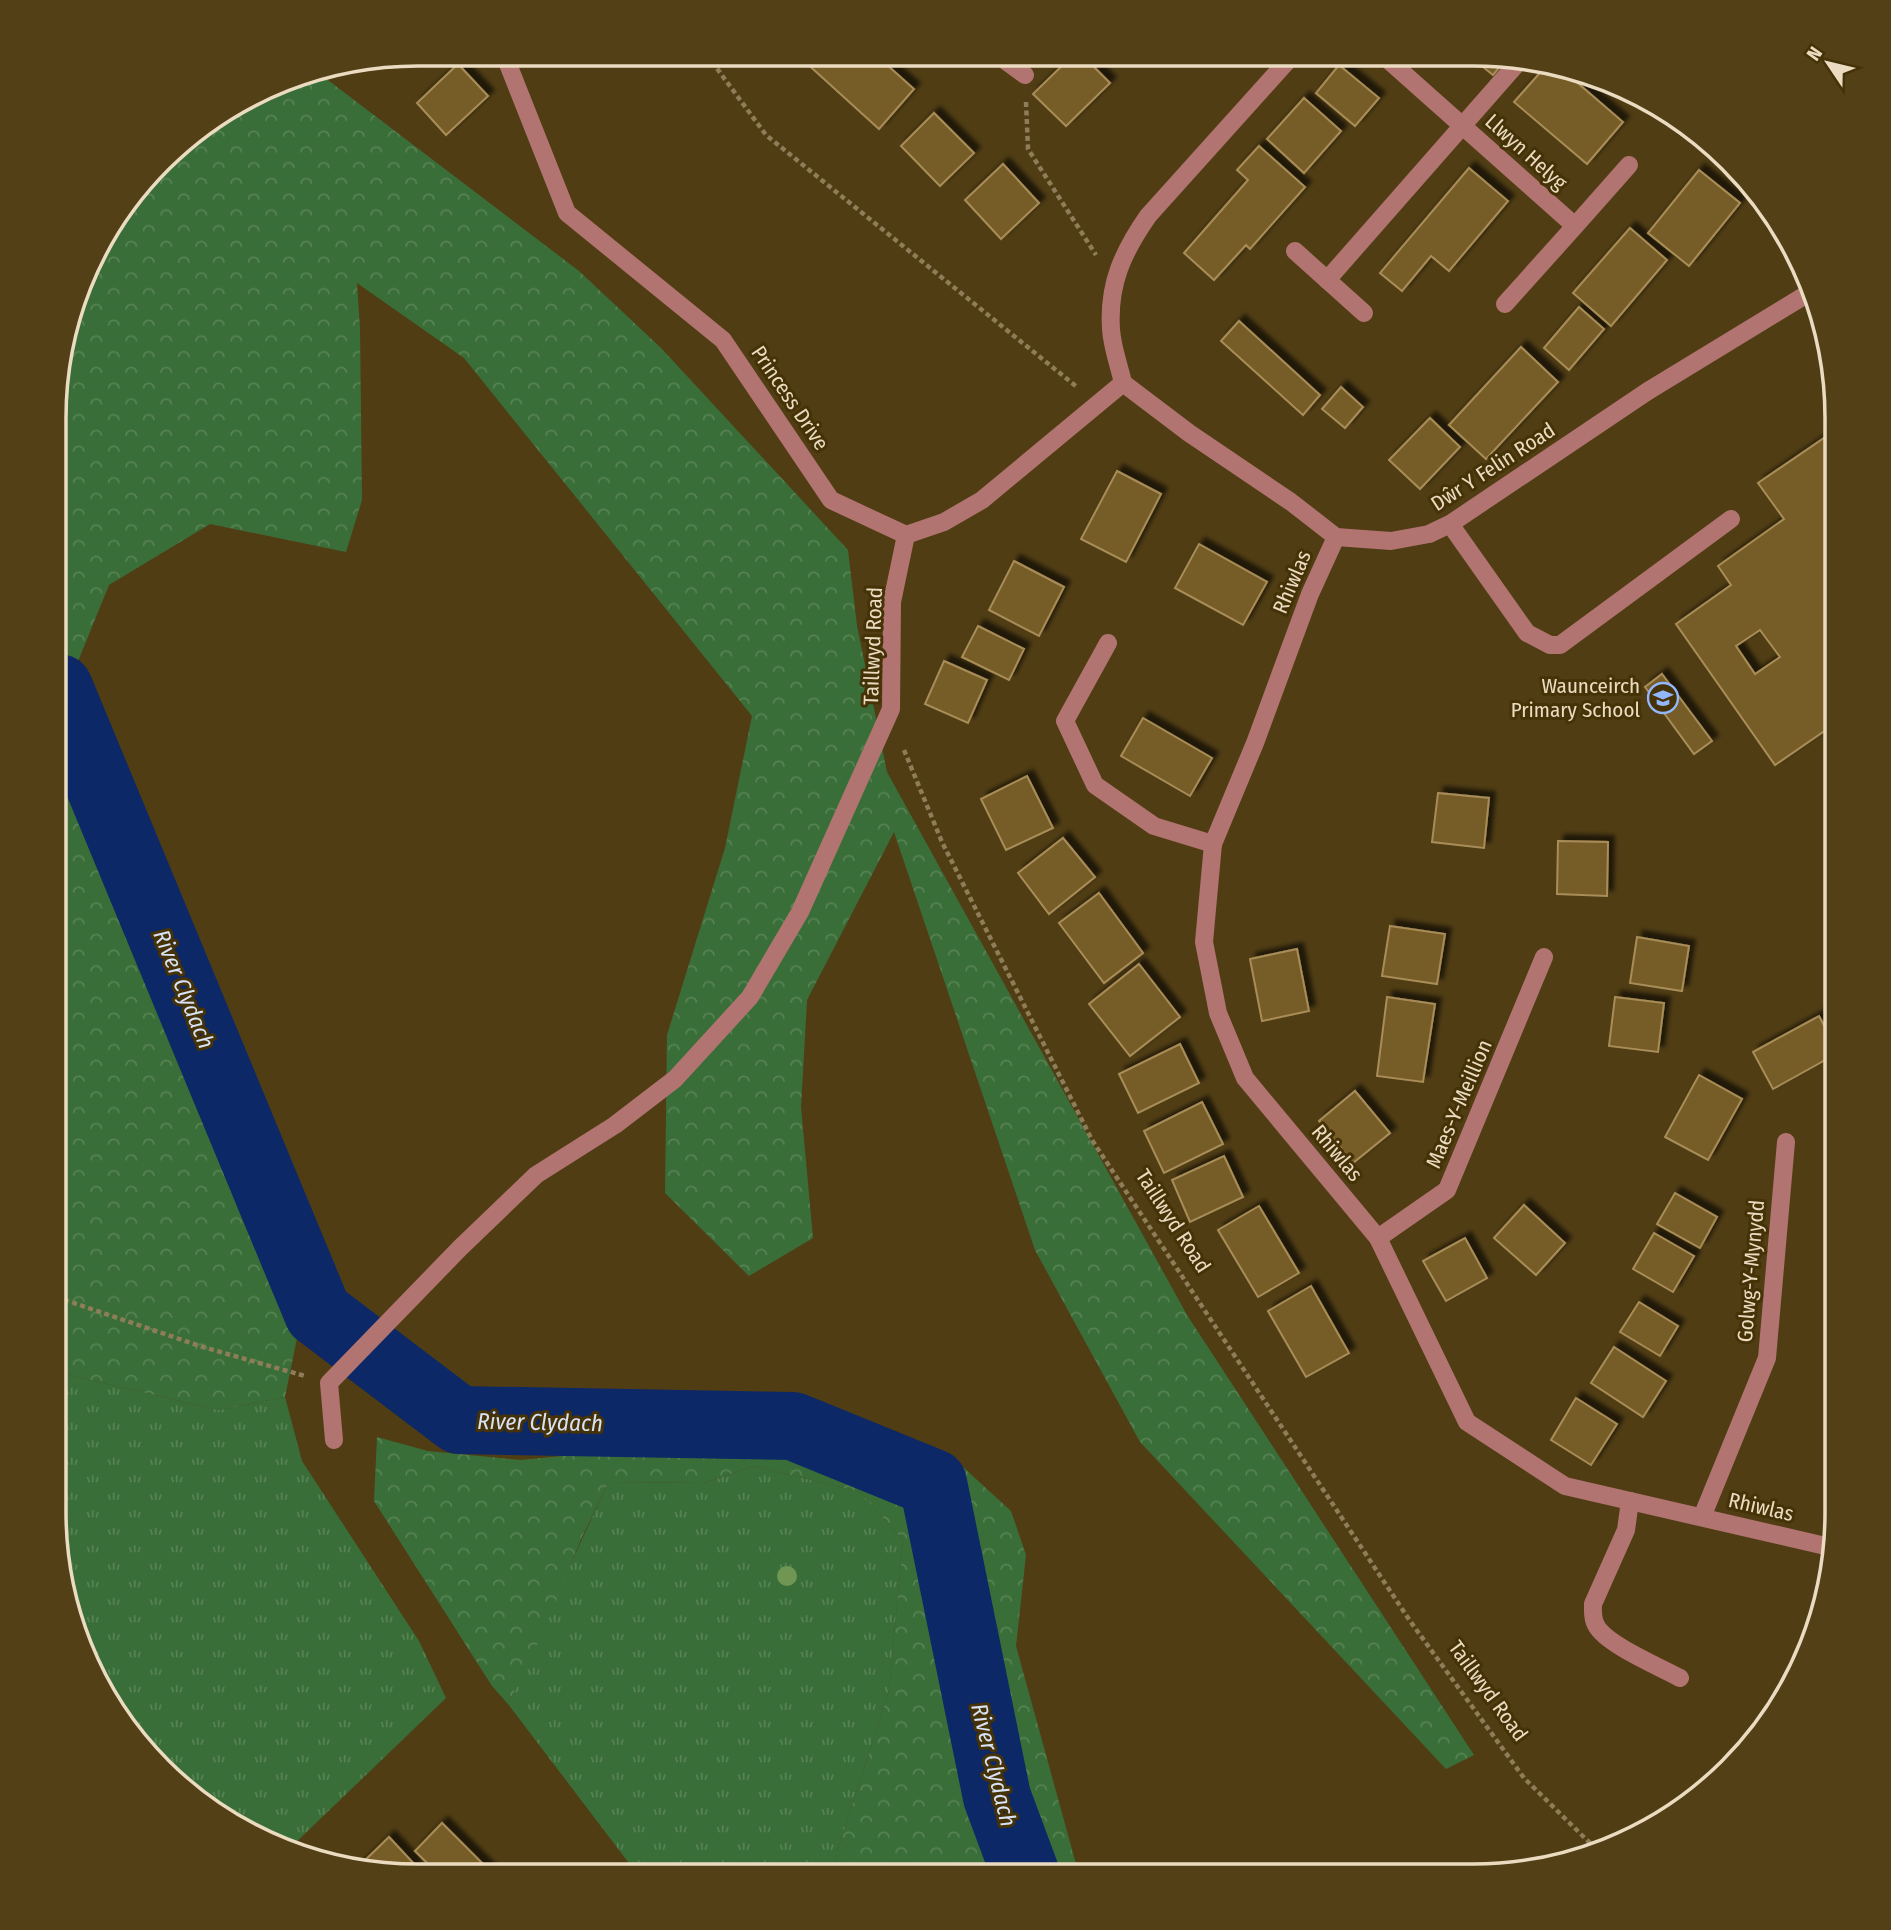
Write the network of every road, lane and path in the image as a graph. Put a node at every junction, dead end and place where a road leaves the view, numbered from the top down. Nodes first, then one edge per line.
1 (509, 66) edge
2 (715, 66) edge
3 (1013, 66) edge
4 (1283, 66) edge
5 (1395, 66) edge
6 (1512, 69) edge
7 (1025, 75) joint
8 (1463, 126) junction
9 (1629, 165) dead end
10 (1575, 226) junction
11 (1295, 251) dead end
12 (1327, 280) junction
13 (1113, 283) junction
14 (1803, 297) edge
15 (1506, 304) dead end
16 (1364, 313) dead end
17 (1123, 383) junction
18 (1097, 404) junction
19 (1731, 519) dead end
20 (1450, 524) junction
21 (906, 535) junction
22 (1336, 537) junction
23 (1108, 643) dead end
24 (891, 709) junction
25 (1213, 845) junction
26 (1544, 957) dead end
27 (1786, 1142) dead end
28 (1378, 1238) junction
29 (66, 1300) edge
30 (329, 1383) junction
31 (334, 1440) dead end
32 (1630, 1501) junction
33 (1702, 1517) junction
34 (1823, 1545) edge
35 (1679, 1678) dead end
36 (1590, 1843) edge

1 - 21 street, Princess Drive
2 - 18 path
3 - 7 street
4 - 13 street
5 - 8 street, Llwyn Helyg
6 - 8 street
7 - 13 path
8 - 10 street, Llwyn Helyg
8 - 12 street
9 - 10 street
10 - 15 street
11 - 12 street
12 - 16 street
13 - 17 street
14 - 20 street, Dŵr Y Felin Road
17 - 18 street
17 - 22 street
18 - 21 street
19 - 20 street
20 - 22 street, Dŵr Y Felin Road
21 - 24 street, Taillwyd Road
22 - 25 street, Rhiwlas
23 - 25 street
24 - 30 street
24 - 36 path, Taillwyd Road
25 - 28 street, Rhiwlas
26 - 28 street, Maes-Y-Meillion
27 - 33 street, Golwg-Y-Mynydd
28 - 32 street, Rhiwlas
29 - 30 path
30 - 31 street
32 - 33 street, Rhiwlas
32 - 35 street
33 - 34 street, Rhiwlas

